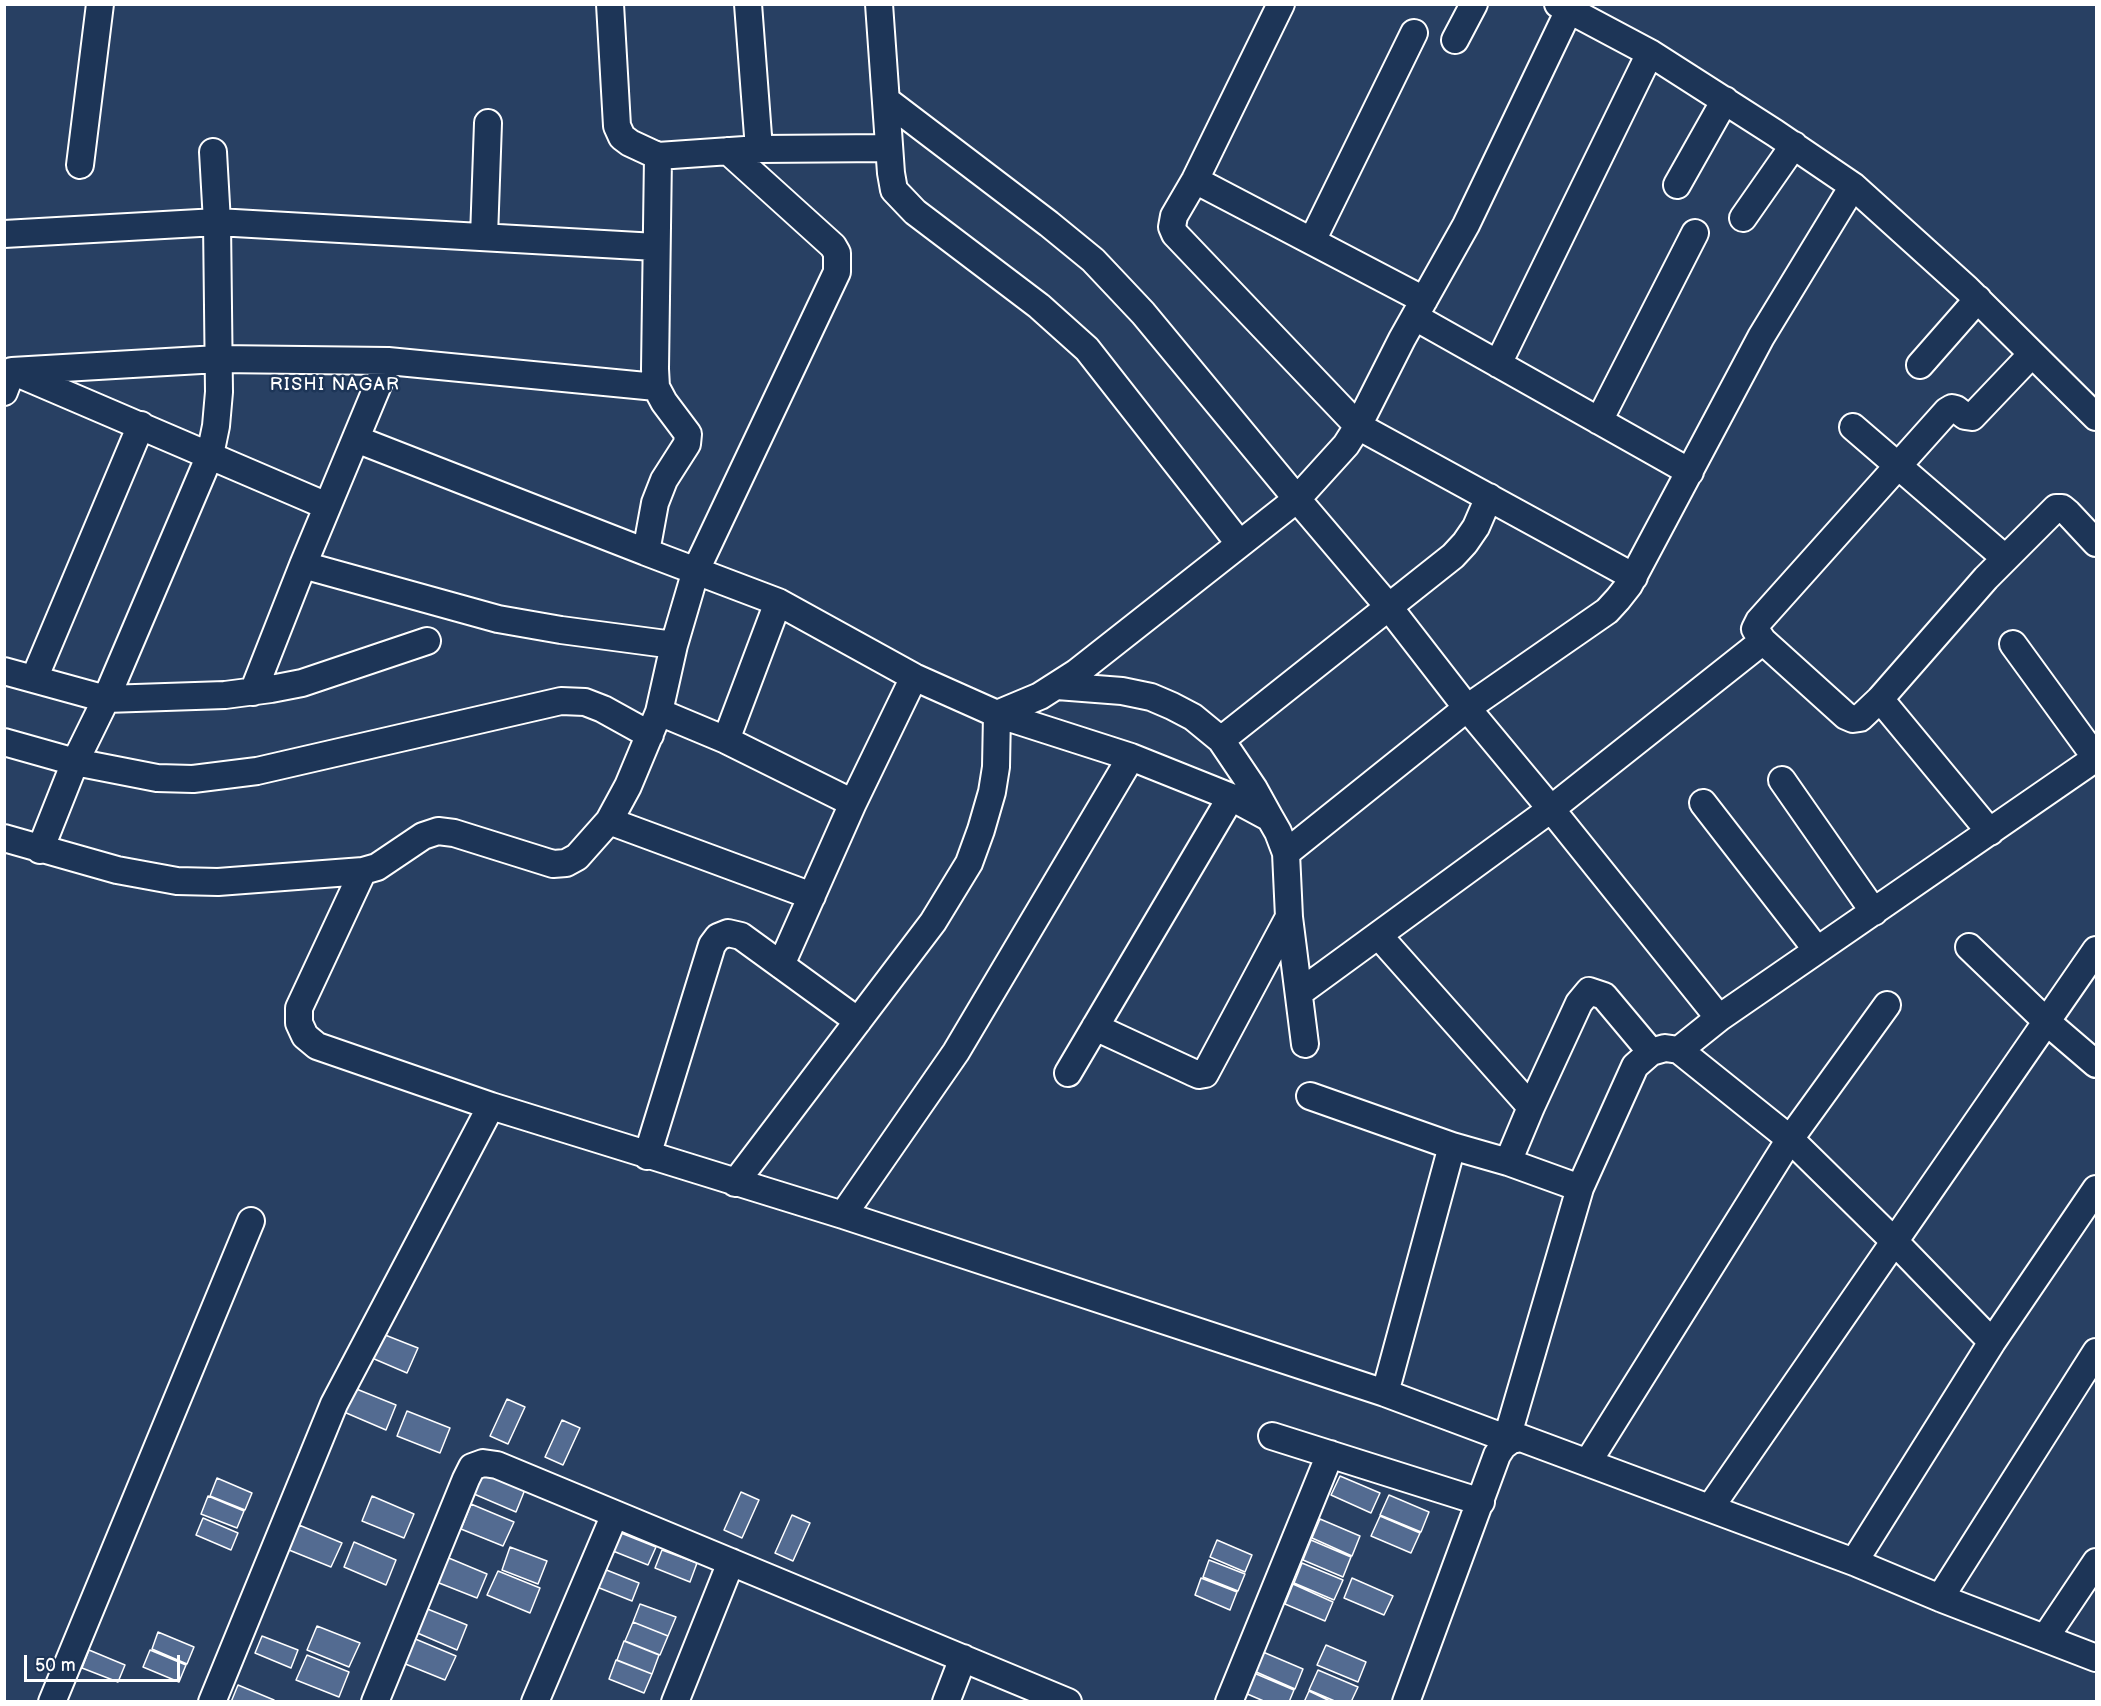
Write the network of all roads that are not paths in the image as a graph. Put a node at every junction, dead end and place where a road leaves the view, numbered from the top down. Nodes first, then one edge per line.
1 (100, 4) edge
2 (610, 4) edge
3 (748, 4) edge
4 (879, 4) edge
5 (1281, 4) edge
6 (1474, 4) edge
7 (1564, 7) edge
8 (1414, 33) dead end
9 (1455, 40) dead end
10 (1650, 53) junction
11 (886, 100) junction
12 (1725, 100) junction
13 (488, 123) dead end
14 (1794, 145) junction
15 (889, 148) junction
16 (759, 149) junction
17 (728, 151) junction
18 (213, 152) dead end
19 (658, 156) junction
20 (80, 165) dead end
21 (1195, 180) junction
22 (1677, 185) dead end
23 (1853, 186) junction
24 (1743, 218) dead end
25 (217, 222) junction
26 (1695, 233) dead end
27 (4, 234) edge
28 (484, 237) junction
29 (1312, 241) junction
30 (656, 247) junction
31 (1978, 299) junction
32 (1419, 308) junction
33 (2032, 354) junction
34 (218, 359) junction
35 (388, 361) junction
36 (1498, 364) junction
37 (1920, 365) dead end
38 (7, 377) edge
39 (656, 387) junction
40 (2097, 417) edge
41 (1599, 420) junction
42 (141, 425) junction
43 (1358, 426) junction
44 (1853, 427) dead end
45 (356, 439) junction
46 (210, 455) junction
47 (1897, 465) junction
48 (1690, 472) junction
49 (1489, 497) junction
50 (1297, 499) junction
51 (327, 506) junction
52 (1239, 543) junction
53 (2097, 543) edge
54 (646, 552) junction
55 (2005, 558) junction
56 (303, 566) junction
57 (696, 570) junction
58 (1634, 577) junction
59 (778, 603) junction
60 (1388, 606) junction
61 (427, 641) dead end
62 (1763, 641) junction
63 (2013, 644) dead end
64 (674, 645) junction
65 (4, 671) edge
66 (914, 677) junction
67 (34, 679) junction
68 (1057, 686) junction
69 (253, 692) junction
70 (106, 699) junction
71 (1880, 699) junction
72 (1467, 708) junction
73 (997, 714) junction
74 (655, 723) junction
75 (726, 740) junction
76 (1221, 741) junction
77 (4, 742) edge
78 (1131, 757) junction
79 (2096, 758) edge
80 (75, 762) junction
81 (1782, 780) dead end
82 (1231, 797) junction
83 (854, 803) junction
84 (1703, 803) dead end
85 (1551, 809) junction
86 (1270, 818) junction
87 (609, 821) junction
88 (1990, 832) junction
89 (4, 838) edge
90 (40, 850) junction
91 (1286, 853) junction
92 (363, 871) junction
93 (812, 896) junction
94 (1875, 912) junction
95 (1288, 916) junction
96 (1379, 936) junction
97 (1969, 947) dead end
98 (1817, 950) junction
99 (2097, 950) edge
100 (781, 965) junction
101 (1299, 993) junction
102 (1887, 1005) dead end
103 (1719, 1018) junction
104 (858, 1021) junction
105 (2047, 1022) junction
106 (1095, 1027) junction
107 (1305, 1044) dead end
108 (1678, 1050) junction
109 (1651, 1052) junction
110 (2097, 1064) edge
111 (1068, 1073) dead end
112 (1310, 1096) dead end
113 (491, 1106) junction
114 (1531, 1107) junction
115 (1790, 1139) junction
116 (1452, 1146) junction
117 (647, 1156) junction
118 (1508, 1162) junction
119 (735, 1182) junction
120 (1580, 1188) junction
121 (2097, 1189) edge
122 (843, 1215) junction
123 (250, 1221) dead end
124 (1895, 1242) junction
125 (1992, 1342) junction
126 (2097, 1352) edge
127 (1385, 1393) junction
128 (1272, 1436) dead end
129 (1509, 1439) junction
130 (1330, 1454) junction
131 (1588, 1462) junction
132 (1481, 1502) junction
133 (1710, 1508) junction
134 (615, 1514) junction
135 (731, 1562) junction
136 (1854, 1562) junction
137 (2097, 1562) edge
138 (1940, 1598) junction
139 (2045, 1638) junction
140 (963, 1658) junction
141 (2097, 1658) edge
142 (52, 1701) edge
143 (212, 1701) edge
144 (375, 1701) edge
145 (535, 1701) edge
146 (675, 1701) edge
147 (946, 1701) edge
148 (1068, 1701) edge
149 (1229, 1701) edge
150 (1406, 1701) edge

1 - 20 street
2 - 19 street
3 - 16 street
4 - 11 street
5 - 21 street
6 - 9 street
7 - 10 street
7 - 32 street
8 - 29 street
10 - 12 street
10 - 36 street
11 - 15 street
11 - 50 street
12 - 14 street
12 - 22 street
13 - 28 street
14 - 23 street
14 - 24 street
15 - 16 street
15 - 52 street
16 - 17 street
17 - 19 street
17 - 57 street
18 - 25 street
19 - 30 street
21 - 29 street
21 - 43 street
23 - 31 street
23 - 48 street
25 - 27 street
25 - 28 street
25 - 34 street
26 - 41 street
28 - 30 street
29 - 32 street
30 - 39 street
31 - 33 street
31 - 37 street
32 - 36 street
32 - 43 street
33 - 40 street
33 - 47 street
34 - 35 street
34 - 38 street
34 - 46 street
35 - 39 street
35 - 45 street
36 - 41 street
38 - 42 street
39 - 54 street
41 - 48 street
42 - 46 street
42 - 67 street
43 - 49 street
43 - 50 street
44 - 47 street
45 - 51 street
45 - 54 street
46 - 51 street
46 - 70 street
47 - 55 street
47 - 62 street
48 - 58 street
49 - 58 street
49 - 60 street
50 - 52 street
50 - 60 street
51 - 56 street
52 - 68 street
53 - 55 street
54 - 57 street
55 - 71 street
56 - 64 street
56 - 69 street
57 - 59 street
57 - 64 street
58 - 72 street
59 - 66 street
59 - 75 street
60 - 72 street
60 - 76 street
61 - 69 street
62 - 71 street
62 - 85 street
63 - 79 street
64 - 74 street
65 - 67 street
66 - 73 street
66 - 83 street
67 - 70 street
68 - 73 street
68 - 76 street
69 - 70 street
70 - 80 street
71 - 88 street
72 - 85 street
72 - 91 street
73 - 78 street
73 - 104 street
74 - 75 street
74 - 80 street
74 - 87 street
75 - 83 street
76 - 86 street
77 - 80 street
78 - 82 street
78 - 122 street
79 - 88 street
80 - 90 street
81 - 94 street
82 - 86 street
82 - 106 street
83 - 93 street
84 - 98 street
85 - 96 street
85 - 103 street
86 - 91 street
87 - 92 street
87 - 93 street
88 - 94 street
89 - 90 street
90 - 92 street
91 - 95 street
92 - 113 street
93 - 100 street
94 - 98 street
95 - 101 street
95 - 106 street
96 - 101 street
96 - 114 street
97 - 105 street
98 - 103 street
99 - 105 street
100 - 104 street
100 - 117 street
101 - 107 street
102 - 115 street
103 - 108 street
104 - 119 street
105 - 110 street
105 - 124 street
106 - 111 street
108 - 109 street
108 - 115 street
109 - 114 street
109 - 120 street
112 - 116 street
113 - 117 street
113 - 143 street
114 - 118 street
115 - 124 street
115 - 131 street
116 - 118 street
116 - 127 street
117 - 119 street
118 - 120 street
119 - 122 street
120 - 129 street
121 - 125 street
122 - 127 street
123 - 142 street
124 - 125 street
124 - 133 street
125 - 136 street
126 - 138 street
127 - 129 street
128 - 130 street
129 - 131 street
129 - 132 street
130 - 132 street
130 - 149 street
131 - 133 street
132 - 150 street
133 - 136 street
134 - 135 street
134 - 144 street
134 - 145 street
135 - 140 street
135 - 146 street
136 - 138 street
137 - 139 street
138 - 139 street
139 - 141 street
140 - 147 street
140 - 148 street

